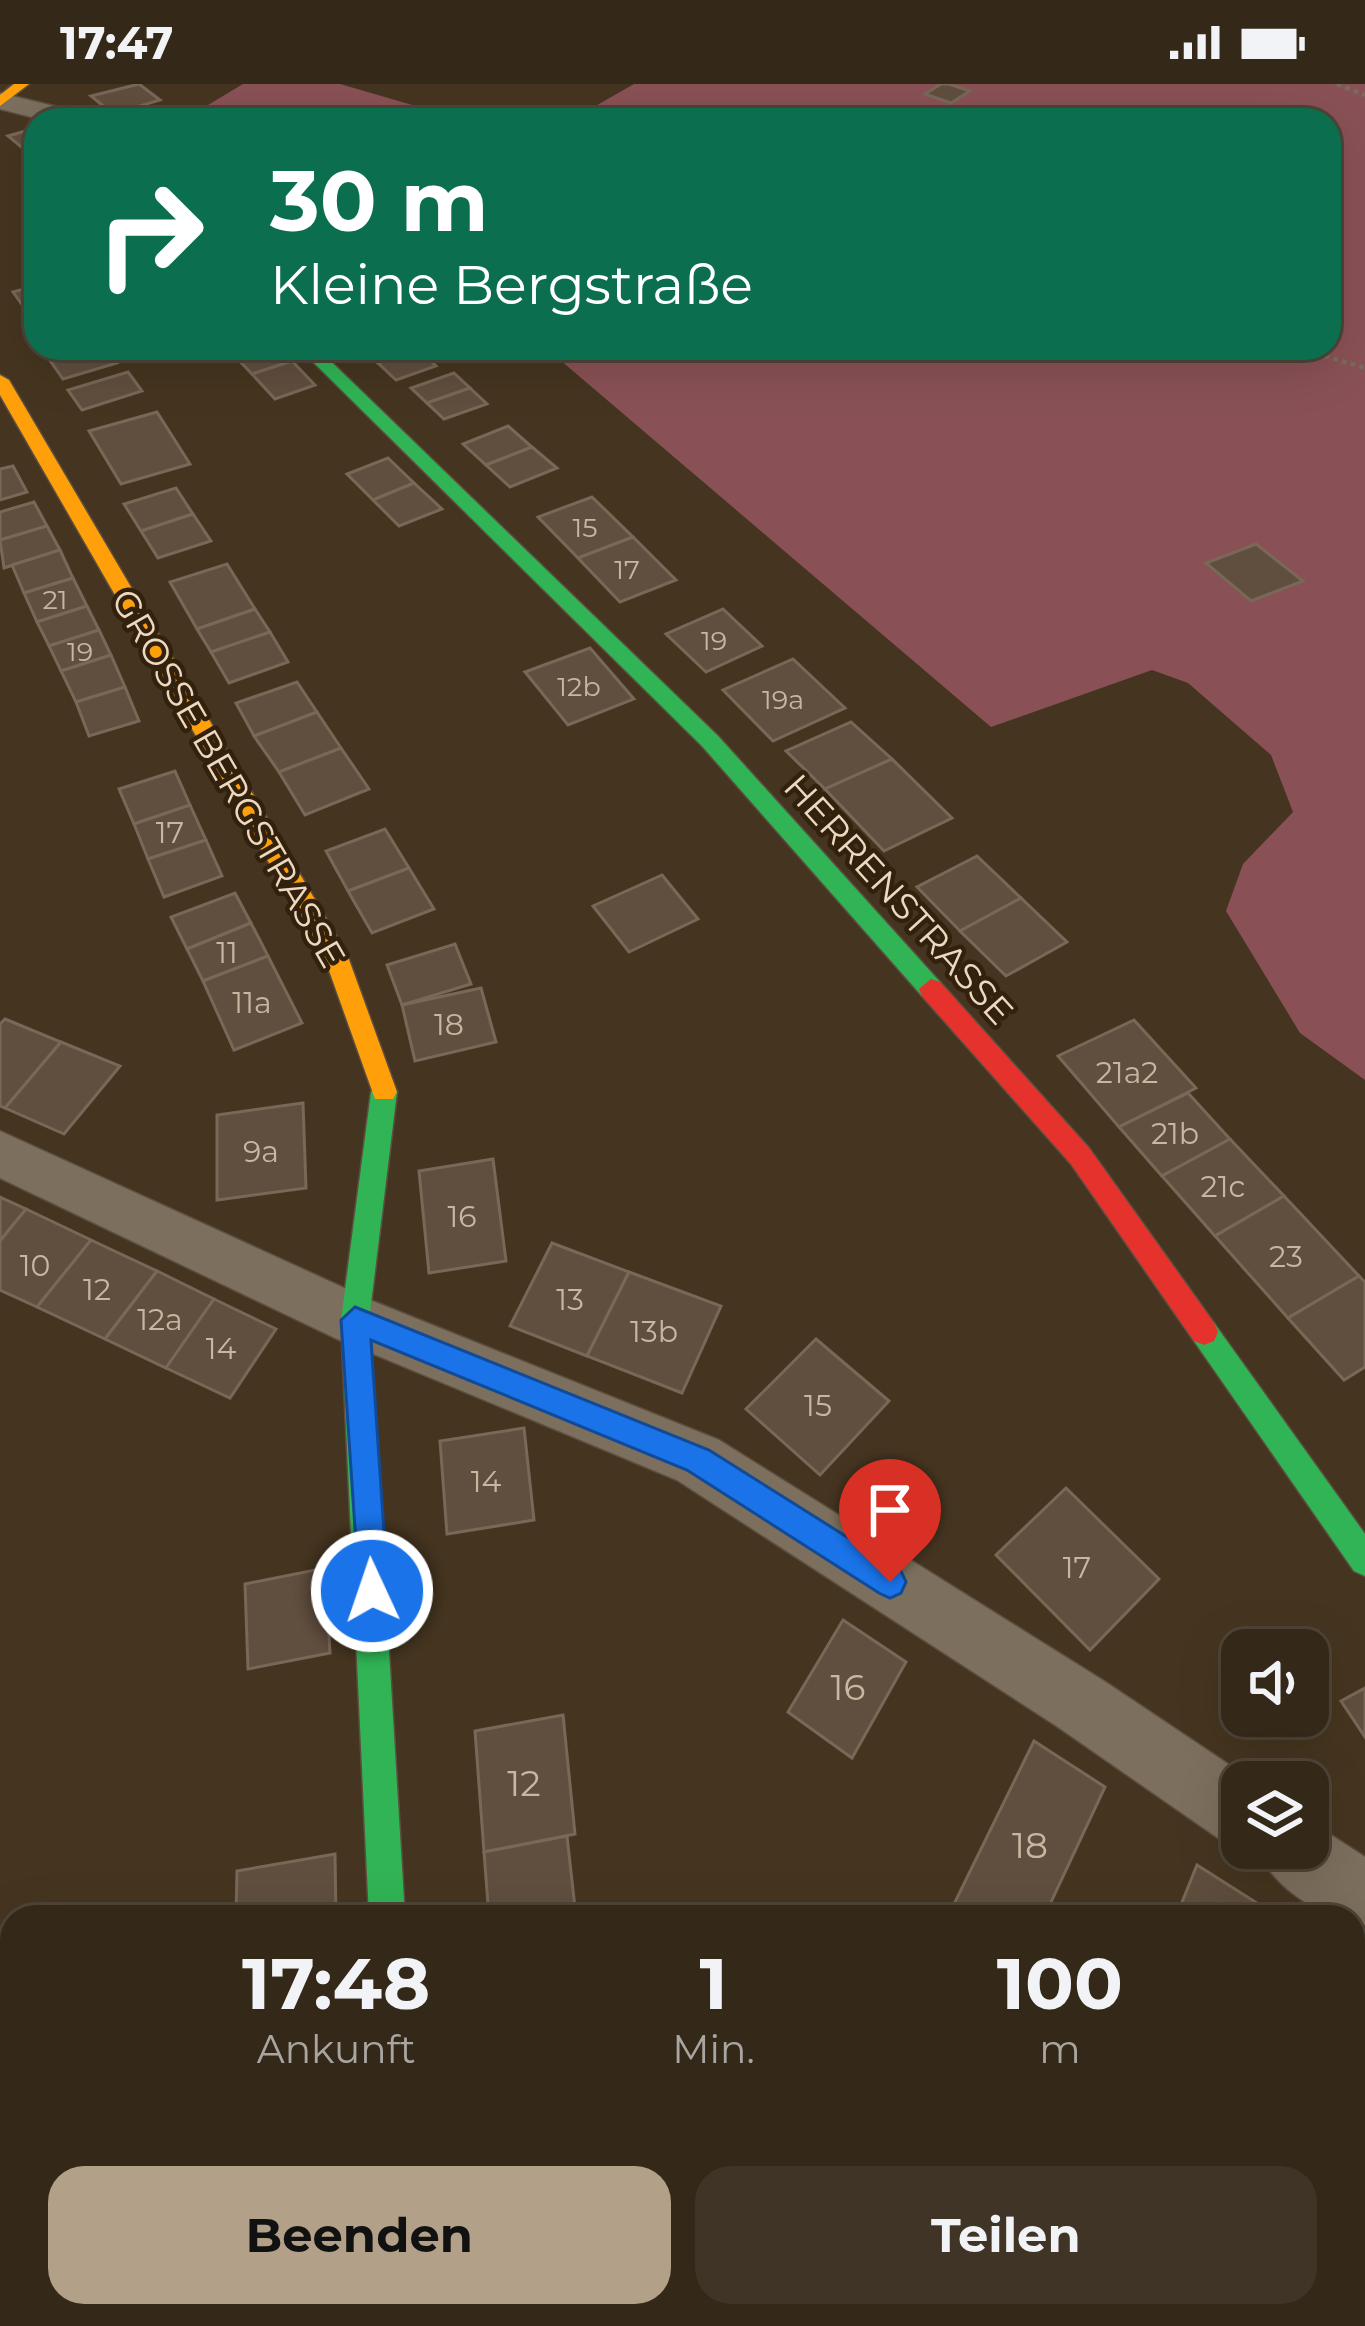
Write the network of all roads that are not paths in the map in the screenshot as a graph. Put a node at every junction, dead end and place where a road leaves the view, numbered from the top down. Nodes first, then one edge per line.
1 (22, 84) edge
2 (1, 101) edge
3 (319, 360) edge
4 (0, 380) edge
5 (0, 1153) edge
6 (355, 1320) junction
7 (1365, 1561) edge
8 (1221, 1800) edge
9 (1321, 1869) edge
10 (1365, 1899) edge
11 (386, 1905) edge

1 - 2 street
3 - 7 street, HERRENSTRASSE
4 - 6 street, GROSSE BERGSTRASSE
5 - 6 street
6 - 8 street
6 - 11 street, GROSSE BERGSTRASSE
9 - 10 street

